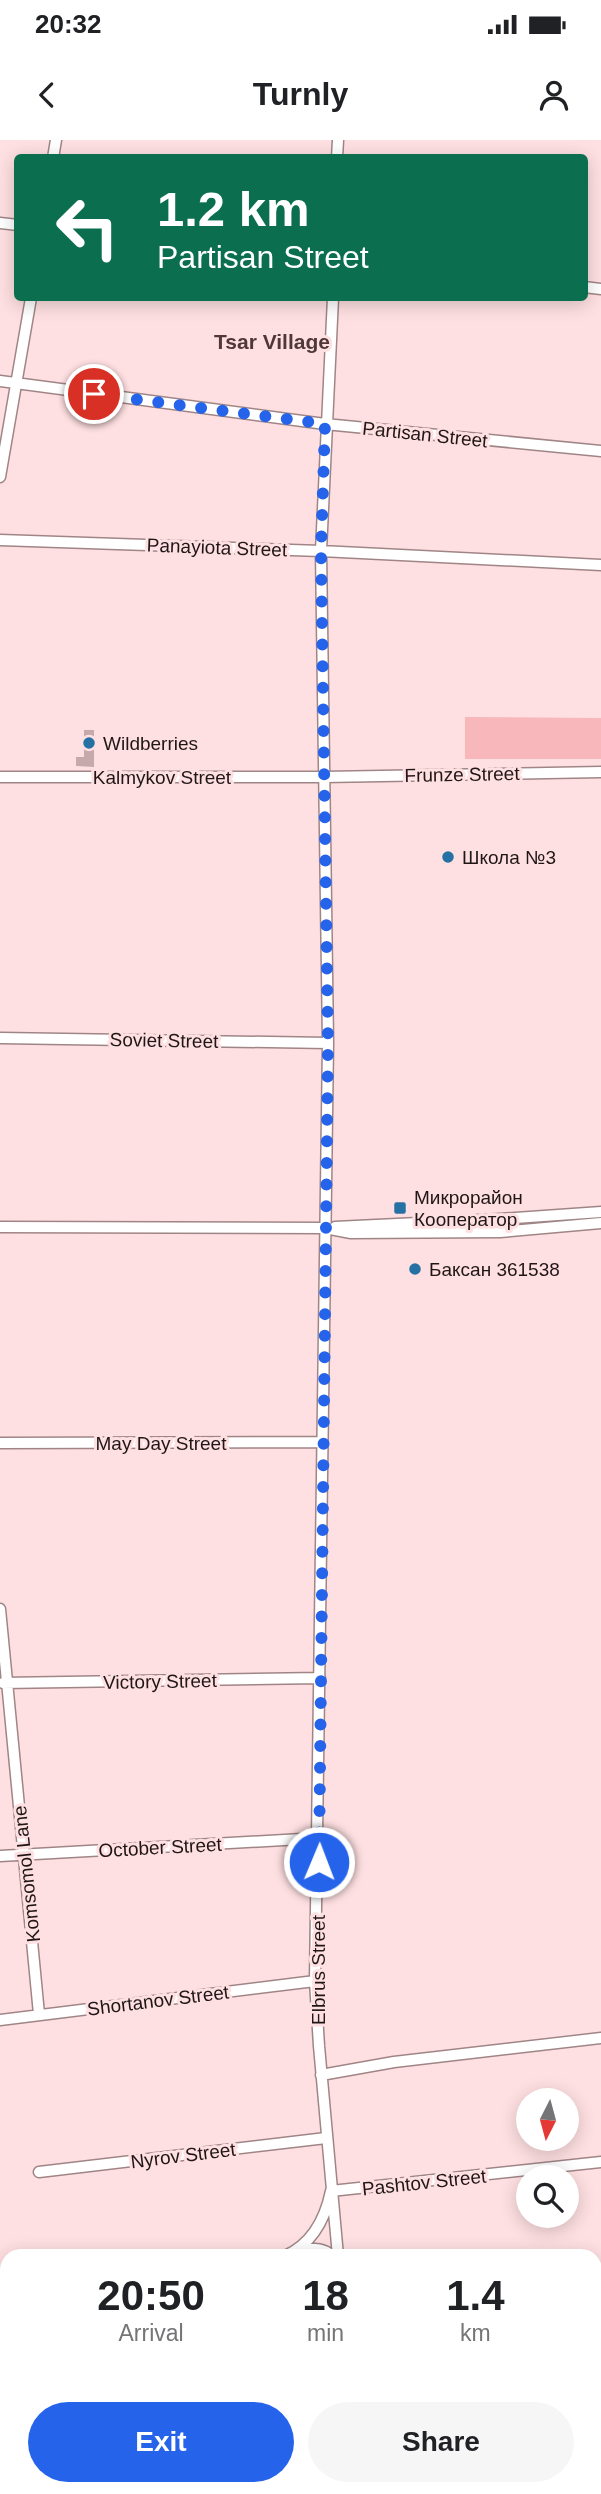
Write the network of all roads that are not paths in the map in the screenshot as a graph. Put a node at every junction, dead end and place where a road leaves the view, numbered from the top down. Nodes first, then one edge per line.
1 (31, 301) edge
2 (332, 301) edge
3 (0, 381) edge
4 (18, 384) junction
5 (325, 424) junction
6 (601, 451) edge
7 (0, 478) edge
8 (0, 540) edge
9 (321, 551) junction
10 (601, 565) edge
11 (601, 772) edge
12 (0, 777) edge
13 (324, 777) junction
14 (0, 1038) edge
15 (328, 1042) junction
16 (601, 1212) edge
17 (601, 1223) edge
18 (0, 1227) edge
19 (325, 1228) junction
20 (322, 1442) junction
21 (0, 1443) edge
22 (0, 1609) edge
23 (320, 1678) junction
24 (3, 1683) edge
25 (319, 1838) junction
26 (24, 1854) junction
27 (0, 1856) edge
28 (316, 1981) junction
29 (39, 2014) junction
30 (0, 2020) edge
31 (601, 2038) edge
32 (321, 2075) junction
33 (327, 2138) junction
34 (601, 2162) edge
35 (39, 2172) dead end
36 (331, 2192) junction
37 (299, 2249) joint
38 (315, 2249) edge
39 (337, 2249) edge

1 - 4 street
2 - 5 street, Elbrus Street
3 - 4 street, Partisan Street
4 - 5 street, Partisan Street
4 - 7 street
5 - 6 street, Partisan Street
5 - 9 street, Elbrus Street
8 - 9 street, Panayiota Street
9 - 10 street, Panayiota Street
9 - 13 street, Elbrus Street
11 - 13 street, Frunze Street
12 - 13 street, Kalmykov Street
13 - 15 street, Elbrus Street
14 - 15 street, Soviet Street
15 - 19 street, Elbrus Street
16 - 19 street
17 - 19 street
18 - 19 street
19 - 20 street, Elbrus Street
20 - 21 street, May Day Street
20 - 23 street, Elbrus Street
22 - 24 street, Komsomol Lane
23 - 24 street, Victory Street
23 - 25 street, Elbrus Street
24 - 26 street, Komsomol Lane
25 - 26 street, October Street
25 - 28 street, Elbrus Street
26 - 27 street, October Street
26 - 29 street, Komsomol Lane
28 - 29 street, Shortanov Street
28 - 32 street, Elbrus Street
29 - 30 street, Shortanov Street
31 - 32 street
32 - 33 street, Elbrus Street
33 - 35 street, Nyrov Street
33 - 36 street, Elbrus Street
34 - 36 street, Pashtov Street
36 - 37 street
36 - 39 street, Elbrus Street
37 - 38 street

